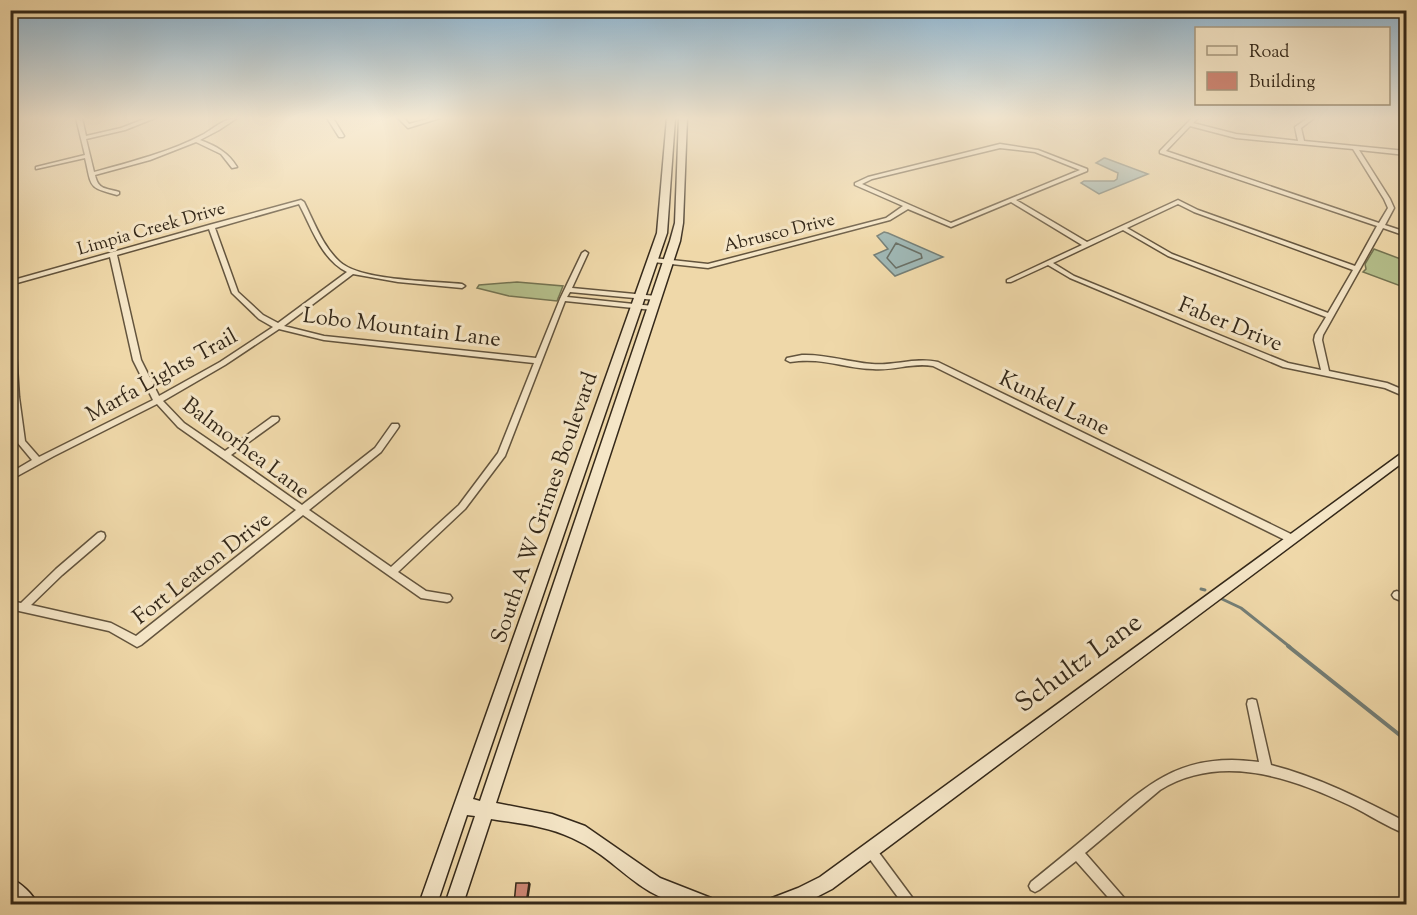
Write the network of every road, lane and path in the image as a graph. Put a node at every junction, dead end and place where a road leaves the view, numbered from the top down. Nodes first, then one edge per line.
1 (68, 161) edge
2 (89, 161) edge
3 (139, 161) edge
4 (231, 161) edge
5 (668, 161) edge
6 (682, 161) edge
7 (940, 161) edge
8 (1061, 161) edge
9 (1188, 161) edge
10 (1363, 161) edge
11 (234, 167) dead end
12 (38, 168) dead end
13 (92, 174) junction
14 (117, 194) dead end
15 (665, 195) junction
16 (1013, 201) junction
17 (301, 202) joint
18 (908, 206) junction
19 (680, 207) junction
20 (211, 226) junction
21 (1380, 226) junction
22 (1123, 228) junction
23 (1407, 234) edge
24 (1087, 245) junction
25 (585, 253) dead end
26 (113, 254) junction
27 (653, 260) junction
28 (669, 261) junction
29 (1048, 262) junction
30 (1356, 269) junction
31 (351, 272) junction
32 (1009, 281) dead end
33 (10, 283) edge
34 (462, 286) dead end
35 (568, 290) junction
36 (563, 299) junction
37 (638, 302) junction
38 (655, 303) junction
39 (1329, 316) junction
40 (10, 320) edge
41 (277, 326) junction
42 (11, 336) edge
43 (790, 360) dead end
44 (539, 361) junction
45 (1326, 374) junction
46 (610, 385) junction
47 (626, 387) junction
48 (1407, 394) edge
49 (13, 398) edge
50 (157, 400) junction
51 (275, 419) dead end
52 (395, 426) dead end
53 (1407, 454) edge
54 (224, 456) junction
55 (37, 460) junction
56 (10, 477) edge
57 (573, 491) junction
58 (591, 493) junction
59 (303, 511) junction
60 (101, 536) dead end
61 (1292, 538) junction
62 (392, 572) junction
63 (536, 596) junction
64 (447, 598) dead end
65 (556, 598) junction
66 (10, 605) edge
67 (22, 608) junction
68 (1252, 704) dead end
69 (1266, 767) junction
70 (464, 806) junction
71 (485, 810) junction
72 (1407, 828) edge
73 (870, 850) junction
74 (1077, 853) junction
75 (1035, 886) dead end
76 (10, 887) edge
77 (28, 904) edge
78 (428, 904) edge
79 (454, 904) edge
80 (705, 904) edge
81 (778, 904) edge
82 (910, 904) edge
83 (1122, 904) edge

1 - 12 street
2 - 13 street
3 - 13 street
4 - 11 street
5 - 15 main road, South A W Grimes Boulevard
6 - 19 main road, South A W Grimes Boulevard
7 - 18 street
8 - 16 street
9 - 21 street
10 - 21 street
13 - 14 street
15 - 19 main road
15 - 27 main road, South A W Grimes Boulevard
16 - 18 street
16 - 24 street
17 - 20 street, Limpia Creek Drive
17 - 31 street
18 - 28 street, Abrusco Drive
19 - 28 main road, South A W Grimes Boulevard
20 - 26 street, Limpia Creek Drive
20 - 41 street, Lobo Mountain Lane
21 - 23 street
21 - 30 street
22 - 24 street
22 - 30 street
22 - 39 street
24 - 29 street
25 - 35 street
26 - 33 street, Limpia Creek Drive
26 - 50 street, Balmorhea Lane
27 - 28 street, Abrusco Drive
27 - 37 main road, South A W Grimes Boulevard
28 - 38 main road, South A W Grimes Boulevard
29 - 32 street
29 - 45 street, Faber Drive
30 - 39 street
31 - 34 street
31 - 41 street, Marfa Lights Trail
35 - 36 street
35 - 37 street
36 - 37 street
36 - 44 street
37 - 38 street
37 - 46 main road, South A W Grimes Boulevard
38 - 47 main road, South A W Grimes Boulevard
39 - 45 street
40 - 42 street
41 - 44 street, Lobo Mountain Lane
41 - 50 street, Marfa Lights Trail
42 - 49 street
43 - 61 street, Kunkel Lane
44 - 62 street
45 - 48 street, Faber Drive
46 - 47 main road
46 - 57 main road, South A W Grimes Boulevard
47 - 58 main road, South A W Grimes Boulevard
49 - 55 street
50 - 54 street, Balmorhea Lane
50 - 55 street, Marfa Lights Trail
51 - 54 street
52 - 59 street, Fort Leaton Drive
53 - 61 main road, Schultz Lane
54 - 59 street, Balmorhea Lane
55 - 56 street, Marfa Lights Trail
57 - 58 main road
57 - 63 main road, South A W Grimes Boulevard
58 - 65 main road, South A W Grimes Boulevard
59 - 62 street, Balmorhea Lane
59 - 67 street, Fort Leaton Drive
60 - 67 street
61 - 73 main road, Schultz Lane
62 - 64 street, Balmorhea Lane
63 - 65 main road
63 - 70 main road, South A W Grimes Boulevard
65 - 71 main road, South A W Grimes Boulevard
66 - 67 street
68 - 69 street
69 - 72 street
69 - 74 street
70 - 71 main road
70 - 78 main road, South A W Grimes Boulevard
71 - 79 main road, South A W Grimes Boulevard
71 - 80 main road
73 - 81 main road, Schultz Lane
73 - 82 street
74 - 75 street
74 - 83 street
76 - 77 main road

